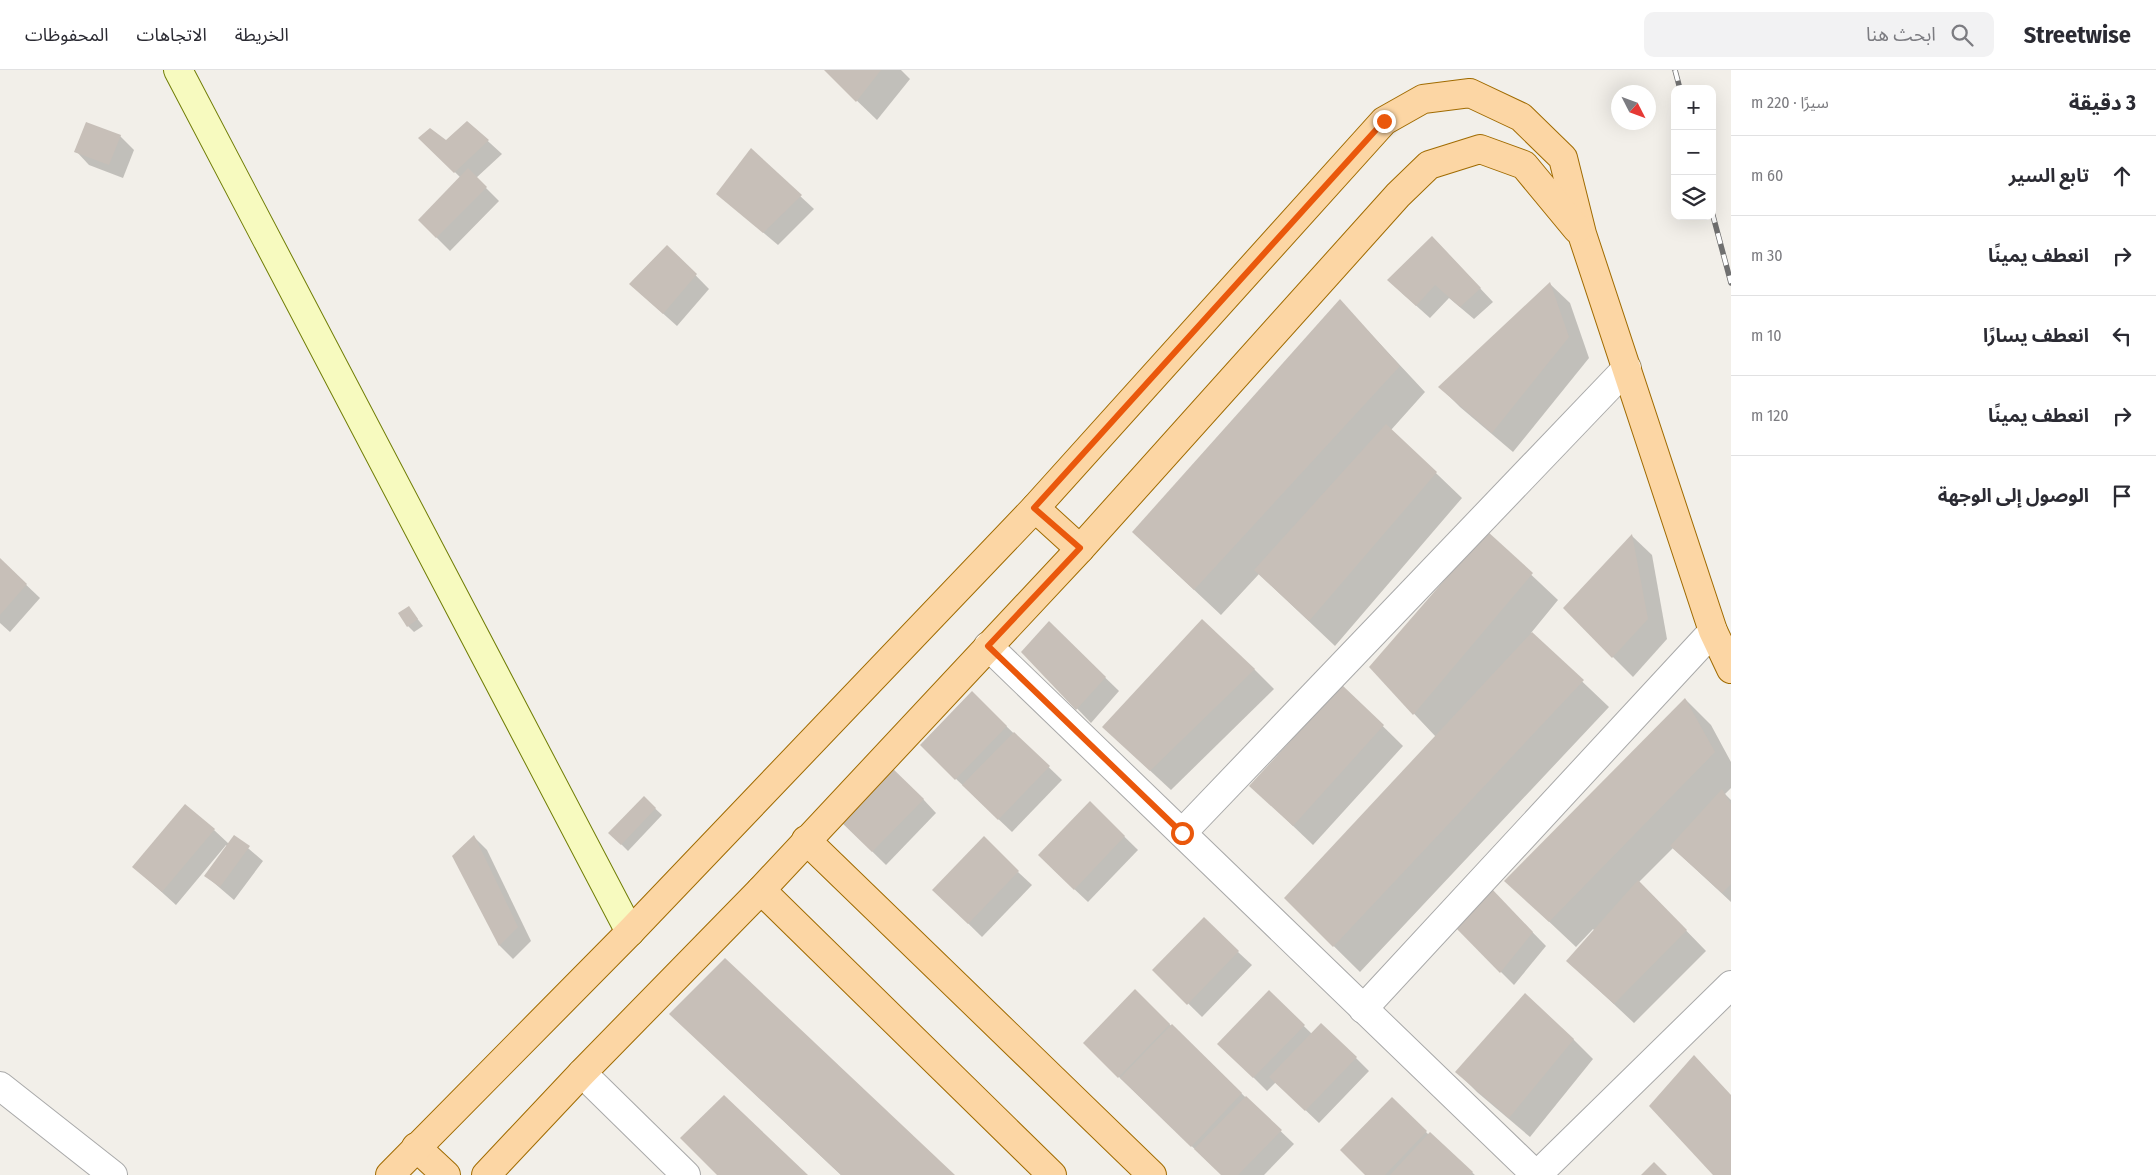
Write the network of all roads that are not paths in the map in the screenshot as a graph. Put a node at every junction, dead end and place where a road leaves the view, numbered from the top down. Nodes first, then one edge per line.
1 (178, 70) edge
2 (1582, 234) junction
3 (1627, 368) junction
4 (1034, 508) junction
5 (1080, 548) junction
6 (1713, 631) junction
7 (988, 646) junction
8 (1731, 669) edge
9 (1182, 833) junction
10 (806, 840) junction
11 (761, 890) junction
12 (630, 932) junction
13 (1731, 985) edge
14 (1363, 1009) junction
15 (582, 1073) junction
16 (0, 1086) edge
17 (416, 1147) junction
18 (113, 1175) edge
19 (390, 1175) edge
20 (446, 1175) edge
21 (486, 1175) edge
22 (686, 1175) edge
23 (1052, 1175) edge
24 (1152, 1175) edge
25 (1536, 1175) edge

1 - 12 main road
2 - 3 main road
2 - 4 main road
2 - 5 main road
3 - 6 main road
3 - 9 street
4 - 5 main road
4 - 12 main road
5 - 7 main road
6 - 8 main road
6 - 14 street
7 - 9 street
7 - 10 main road
9 - 14 street
10 - 11 main road
10 - 24 main road
11 - 15 main road
11 - 23 main road
12 - 17 main road
13 - 25 street
14 - 25 street
15 - 21 main road
15 - 22 street
16 - 18 street
17 - 19 main road
17 - 20 main road

